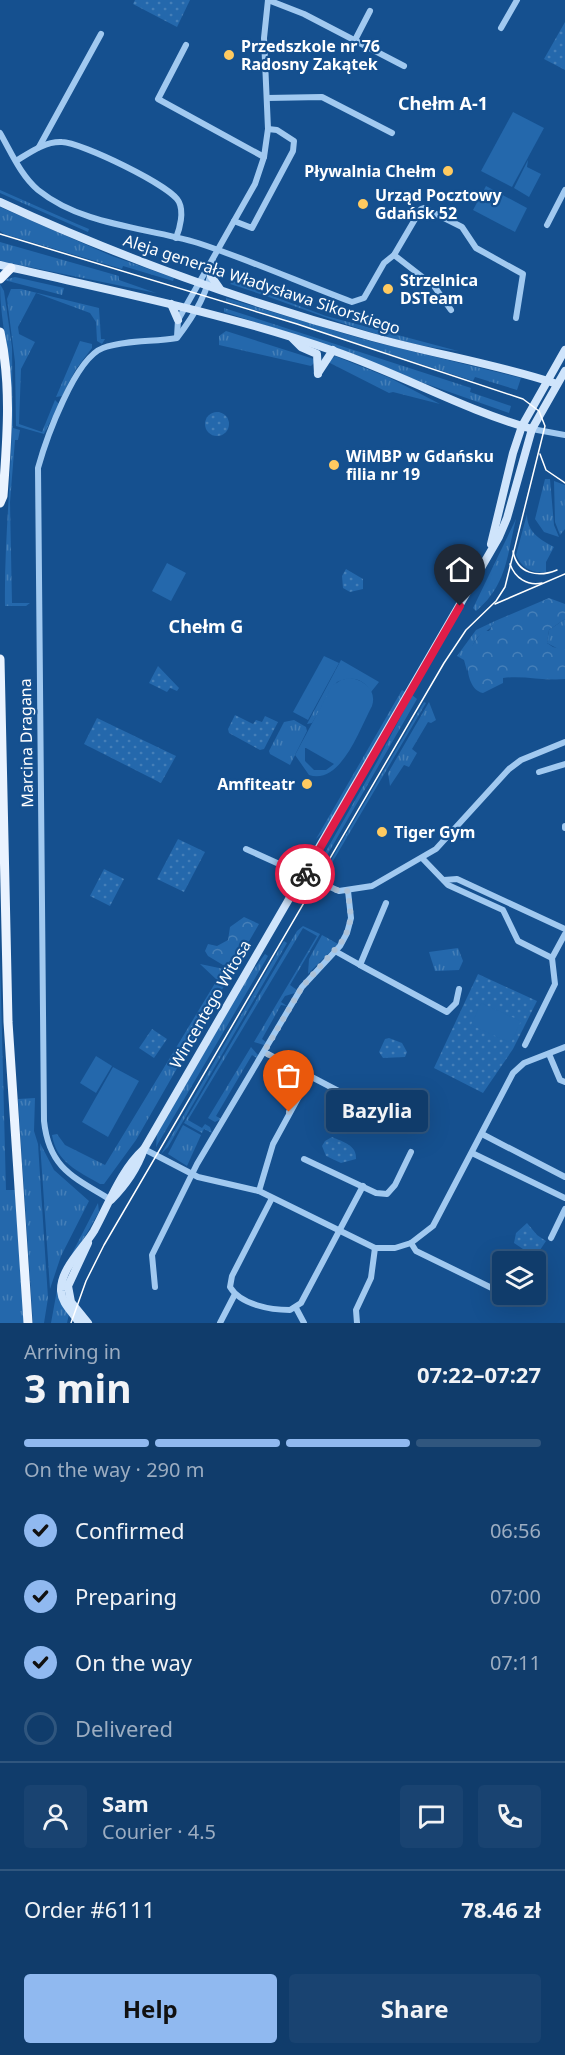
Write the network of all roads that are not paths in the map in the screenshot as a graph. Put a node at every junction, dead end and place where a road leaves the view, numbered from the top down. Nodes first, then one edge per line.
1 (268, 0) edge
2 (517, 0) edge
3 (370, 11) dead end
4 (501, 28) dead end
5 (101, 34) dead end
6 (355, 40) junction
7 (186, 45) dead end
8 (404, 66) dead end
9 (267, 98) junction
10 (268, 129) junction
11 (0, 133) edge
12 (392, 133) dead end
13 (38, 149) junction
14 (264, 157) junction
15 (16, 162) junction
16 (565, 190) edge
17 (0, 202) edge
18 (234, 221) junction
19 (547, 225) dead end
20 (176, 238) junction
21 (218, 251) junction
22 (394, 255) junction
23 (213, 261) junction
24 (0, 265) edge
25 (11, 268) junction
26 (0, 279) edge
27 (210, 281) junction
28 (198, 282) junction
29 (171, 304) junction
30 (184, 308) junction
31 (196, 310) junction
32 (451, 310) dead end
33 (516, 318) dead end
34 (178, 320) junction
35 (0, 332) edge
36 (291, 337) junction
37 (177, 338) junction
38 (333, 350) junction
39 (565, 350) edge
40 (565, 371) edge
41 (546, 380) junction
42 (561, 386) edge
43 (506, 421) junction
44 (522, 426) junction
45 (532, 429) junction
46 (565, 435) edge
47 (515, 445) junction
48 (0, 503) edge
49 (490, 549) junction
50 (0, 659) edge
51 (565, 742) edge
52 (565, 764) edge
53 (539, 772) dead end
54 (246, 849) dead end
55 (423, 858) junction
56 (304, 876) junction
57 (444, 880) junction
58 (348, 891) junction
59 (386, 903) dead end
60 (565, 928) edge
61 (565, 934) edge
62 (335, 951) junction
63 (552, 958) junction
64 (360, 965) junction
65 (459, 989) dead end
66 (525, 1045) dead end
67 (565, 1047) edge
68 (264, 1052) junction
69 (549, 1054) junction
70 (309, 1078) junction
71 (565, 1082) edge
72 (390, 1118) dead end
73 (482, 1134) junction
74 (144, 1149) junction
75 (411, 1152) dead end
76 (472, 1153) junction
77 (304, 1159) dead end
78 (192, 1175) junction
79 (565, 1177) edge
80 (363, 1186) junction
81 (259, 1191) junction
82 (272, 1198) junction
83 (565, 1198) edge
84 (111, 1200) junction
85 (565, 1209) edge
86 (338, 1231) junction
87 (92, 1235) junction
88 (551, 1238) dead end
89 (411, 1243) junction
90 (375, 1248) junction
91 (155, 1287) dead end
92 (492, 1287) edge
93 (235, 1294) junction
94 (296, 1308) junction
95 (28, 1323) edge
96 (79, 1323) edge
97 (88, 1323) edge
98 (220, 1323) edge
99 (304, 1323) edge
100 (357, 1323) edge

1 - 6 street
1 - 9 street
2 - 4 street
3 - 6 street
5 - 13 street
6 - 8 street
7 - 14 street
9 - 10 street
9 - 12 street
10 - 14 street
10 - 18 street
11 - 15 street
13 - 15 street
13 - 20 street
14 - 18 street
15 - 20 street
16 - 19 street
17 - 28 street, Aleja generała Władysława Sikorskiego
18 - 21 street
20 - 21 street
21 - 22 street
21 - 23 street
22 - 32 street
22 - 33 street
23 - 27 street
23 - 28 street
24 - 25 street
25 - 26 main road
25 - 29 street
27 - 28 street, Aleja generała Władysława Sikorskiego
27 - 31 street
27 - 41 street, Aleja generała Władysława Sikorskiego
28 - 30 street
29 - 30 street
29 - 34 street
30 - 31 street
30 - 34 street
31 - 36 street
31 - 37 street
34 - 37 street
35 - 48 main road
36 - 38 street
36 - 38 street
37 - 84 street, Marcina Dragana
38 - 43 street
39 - 41 street, Wincentego Witosa
40 - 42 street, Wincentego Witosa
41 - 42 street, Aleja generała Władysława Sikorskiego
41 - 44 street, Wincentego Witosa
42 - 45 street, Wincentego Witosa
43 - 44 street
43 - 47 street
44 - 45 street
44 - 47 street, Wincentego Witosa
45 - 46 street
45 - 49 street, Wincentego Witosa
47 - 49 street, Wincentego Witosa
49 - 56 street, Wincentego Witosa
50 - 95 main road
51 - 55 street
52 - 53 street
54 - 56 street
55 - 57 street
55 - 58 street
56 - 58 street
56 - 74 street, Wincentego Witosa
57 - 60 street
57 - 63 street
58 - 62 street
59 - 64 street
61 - 63 street
62 - 64 street
62 - 68 street
63 - 66 street
64 - 65 street
67 - 69 street
68 - 70 street
68 - 78 street
69 - 71 street
69 - 73 street
70 - 72 street
70 - 81 street
73 - 76 street
73 - 79 street
74 - 78 street
74 - 84 street, Wincentego Witosa
75 - 80 street
76 - 83 street
76 - 89 street
77 - 80 street
78 - 81 street
78 - 91 street
80 - 86 street
81 - 82 street
82 - 86 street
82 - 93 street
84 - 87 street, Wincentego Witosa
85 - 88 street
86 - 90 street
86 - 94 street
87 - 96 street, Wincentego Witosa
87 - 97 street, Wincentego Witosa
89 - 90 street
89 - 92 street
90 - 100 street
93 - 94 street
93 - 98 street
94 - 99 street

